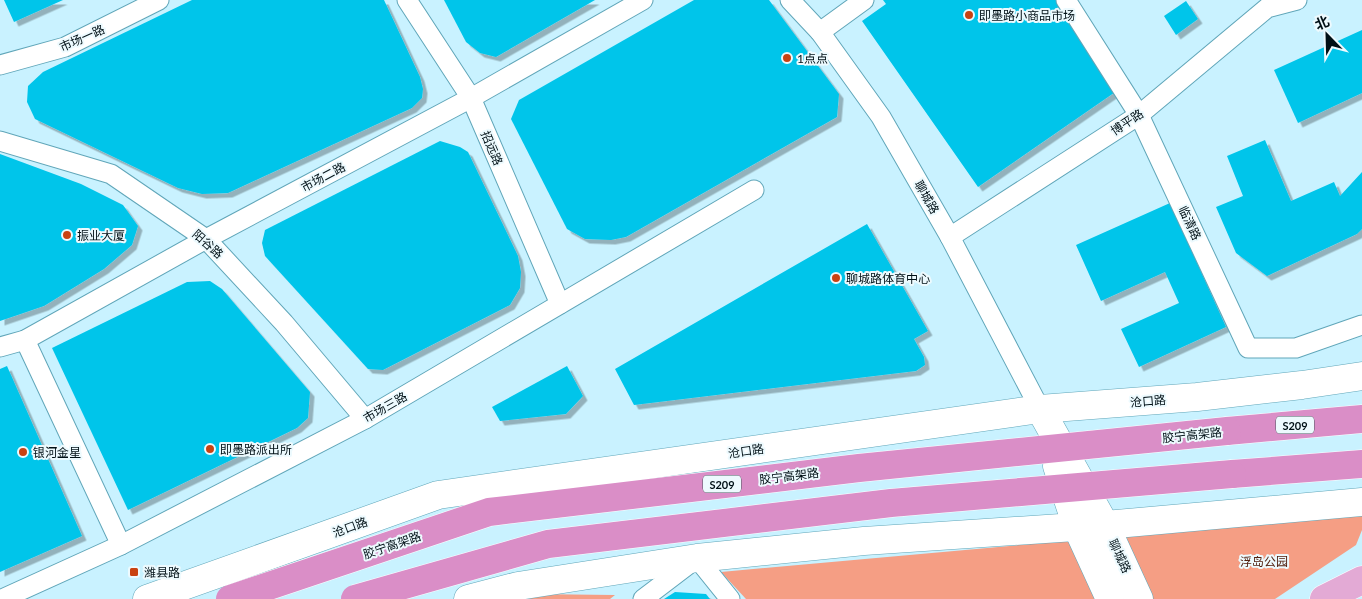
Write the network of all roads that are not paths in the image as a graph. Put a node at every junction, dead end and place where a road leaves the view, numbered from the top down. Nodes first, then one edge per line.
1 (159, 0) edge
2 (407, 0) edge
3 (643, 0) edge
4 (790, 0) edge
5 (864, 0) edge
6 (1066, 0) edge
7 (1297, 0) edge
8 (820, 32) junction
9 (0, 65) edge
10 (471, 98) junction
11 (1139, 115) junction
12 (0, 140) edge
13 (754, 190) dead end
14 (950, 237) junction
15 (206, 239) junction
16 (560, 304) junction
17 (1362, 325) edge
18 (25, 340) junction
19 (0, 347) edge
20 (1362, 376) edge
21 (1040, 409) junction
22 (365, 419) junction
23 (1362, 419) edge
24 (1362, 464) edge
25 (1362, 502) edge
26 (1106, 525) junction
27 (1076, 527) junction
28 (122, 546) junction
29 (697, 558) junction
30 (1362, 580) edge
31 (2, 599) edge
32 (147, 599) edge
33 (230, 599) edge
34 (355, 599) edge
35 (468, 599) edge
36 (643, 599) edge
37 (730, 599) edge
38 (1110, 599) edge
39 (1139, 599) edge
40 (1324, 599) edge

1 - 9 street, 市场一路
2 - 10 street, 招远路
3 - 10 street, 市场二路
4 - 8 street, 聊城路
5 - 8 street
6 - 11 street, 临清路
7 - 11 street, 博平路
8 - 14 street, 聊城路
10 - 15 street, 市场二路
10 - 16 street, 招远路
11 - 14 street, 博平路
11 - 17 street, 临清路
12 - 15 street, 阳谷路
13 - 16 street, 市场三路
14 - 21 street, 聊城路
15 - 18 street, 市场二路
15 - 22 street, 阳谷路
16 - 22 street, 市场三路
18 - 19 street, 市场二路
18 - 28 street
20 - 21 main road, 沧口路
21 - 26 main road, 聊城路
21 - 27 main road, 聊城路
21 - 32 main road, 沧口路
22 - 28 street, 市场三路
23 - 33 highway, 胶宁高架路 / S209, bridge
24 - 34 highway, bridge
25 - 26 main road
26 - 27 main road
26 - 39 main road, 聊城路
27 - 29 main road
27 - 38 main road, 聊城路
28 - 31 street, 市场三路
29 - 35 main road
29 - 36 street
29 - 37 street
30 - 40 main road

